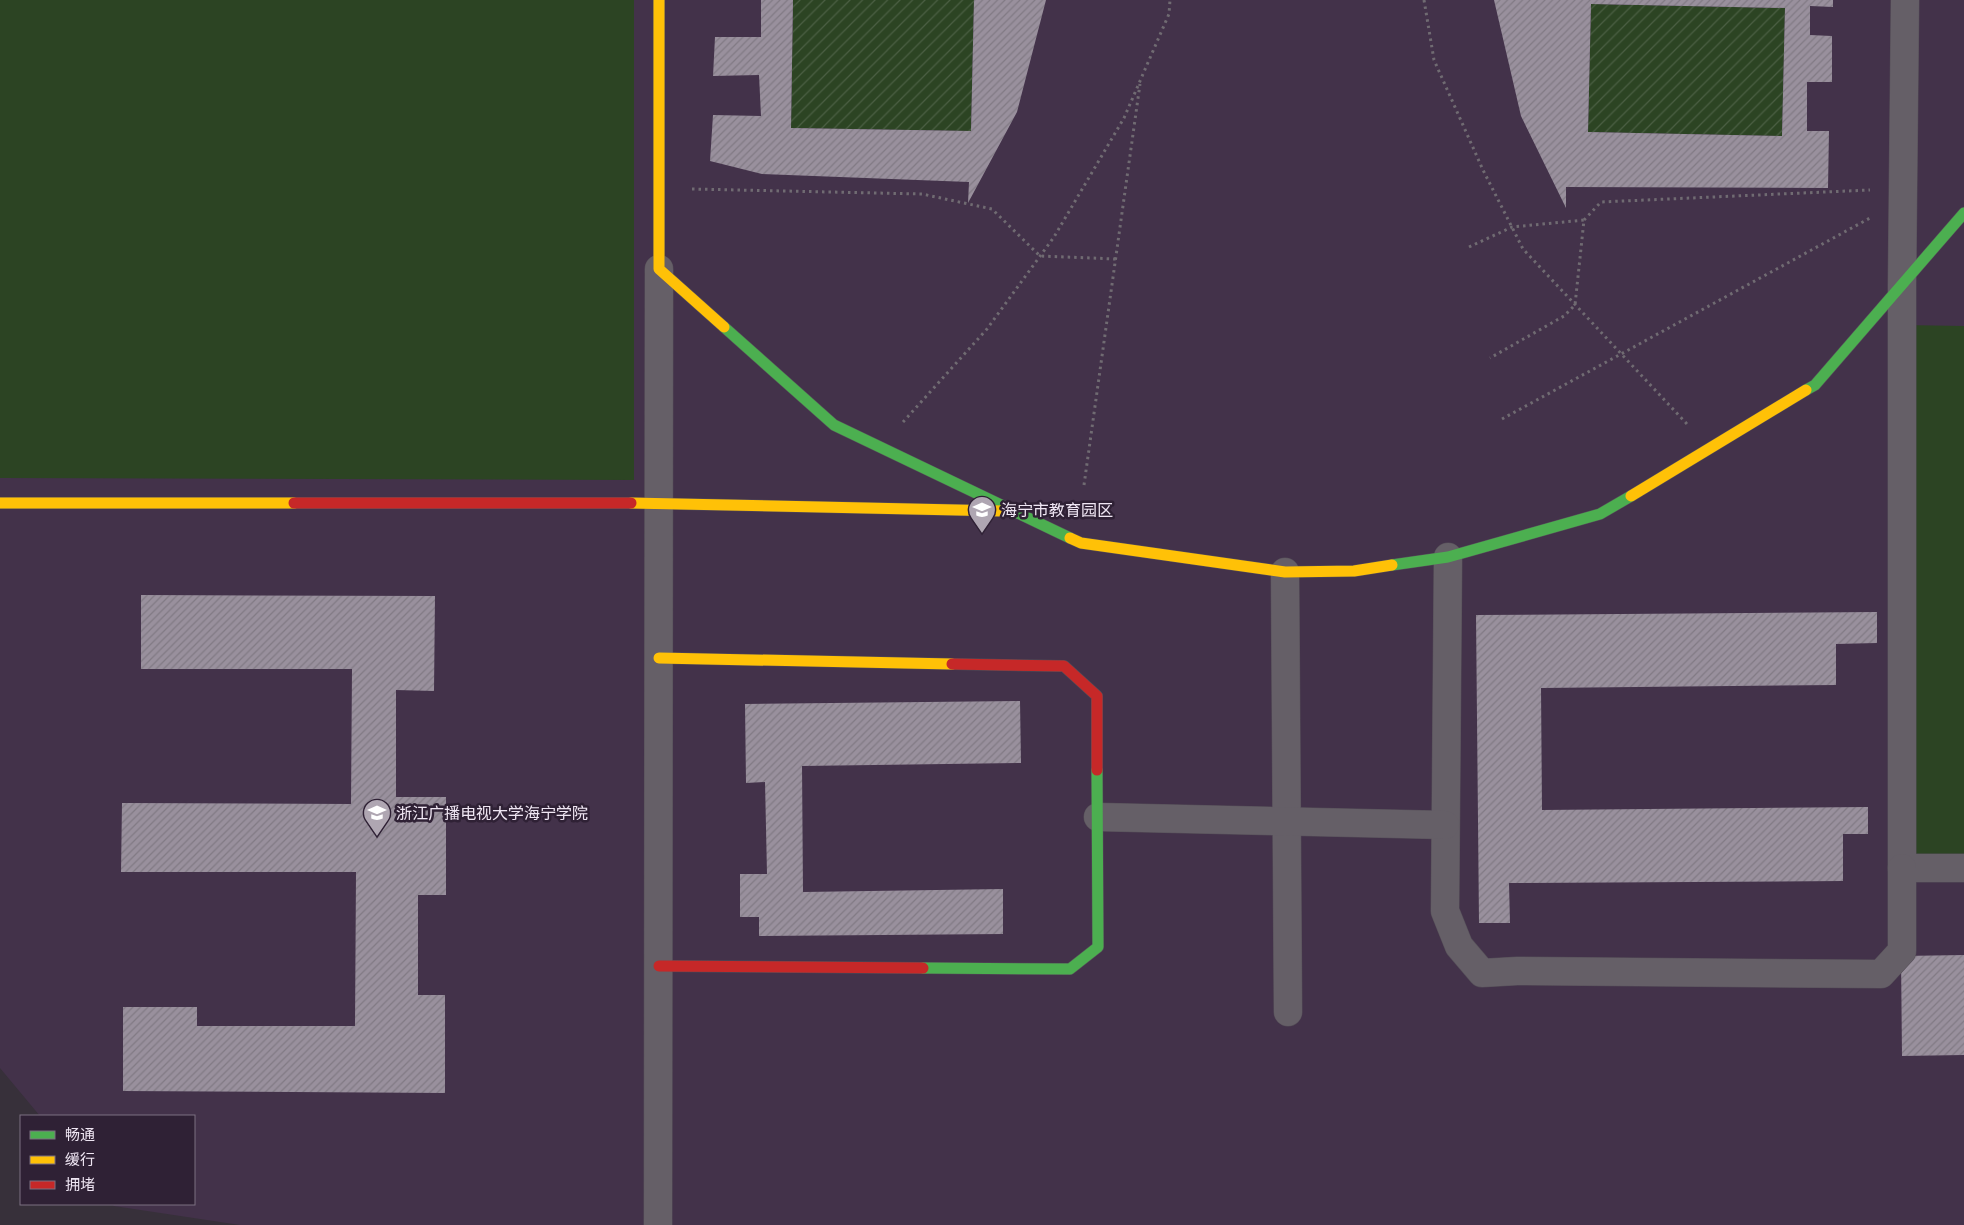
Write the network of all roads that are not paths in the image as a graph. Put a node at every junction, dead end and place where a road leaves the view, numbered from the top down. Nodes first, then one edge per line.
1 (659, 0) edge
2 (1905, 0) edge
3 (1964, 213) edge
4 (659, 269) junction
5 (1902, 285) junction
6 (0, 503) edge
7 (659, 503) junction
8 (1014, 511) junction
9 (1448, 557) junction
10 (1285, 572) junction
11 (659, 658) junction
12 (1098, 817) junction
13 (1446, 825) junction
14 (1902, 868) junction
15 (1964, 868) edge
16 (659, 966) junction
17 (1288, 1012) dead end
18 (658, 1225) edge

1 - 4 street
2 - 5 street
3 - 5 street
4 - 7 street
4 - 8 street
5 - 9 street
5 - 14 street
6 - 7 street
7 - 8 street
7 - 11 street
8 - 10 street
9 - 10 street
9 - 13 street
10 - 17 street
11 - 12 street
11 - 16 street
12 - 13 street
12 - 16 street
13 - 14 street
14 - 15 street
16 - 18 street

